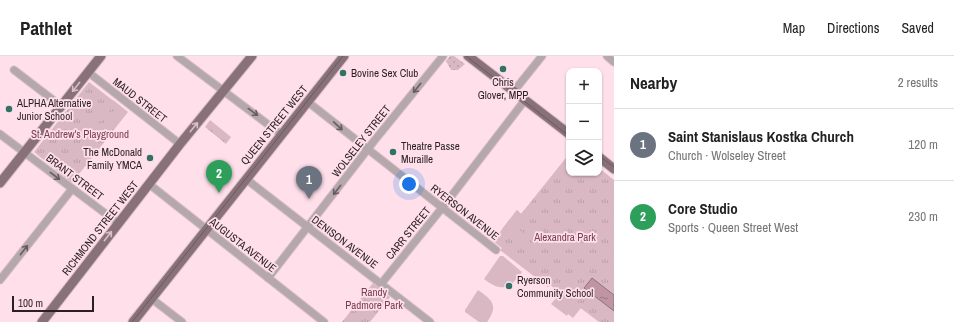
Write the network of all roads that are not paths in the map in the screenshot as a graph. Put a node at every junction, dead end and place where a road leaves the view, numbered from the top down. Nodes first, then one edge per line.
1 (100, 56) edge
2 (176, 56) edge
3 (252, 56) edge
4 (344, 56) edge
5 (443, 56) edge
6 (468, 56) edge
7 (542, 56) edge
8 (607, 56) edge
9 (614, 62) edge
10 (14, 70) dead end
11 (88, 72) junction
12 (223, 91) junction
13 (514, 91) junction
14 (525, 100) junction
15 (308, 102) junction
16 (61, 106) junction
17 (566, 132) edge
18 (0, 134) edge
19 (282, 135) junction
20 (180, 144) junction
21 (368, 150) junction
22 (24, 152) junction
23 (602, 159) edge
24 (614, 169) edge
25 (246, 180) junction
26 (0, 183) edge
27 (149, 184) junction
28 (72, 189) junction
29 (442, 208) junction
30 (118, 223) junction
31 (308, 227) junction
32 (206, 230) junction
33 (496, 250) dead end
34 (268, 278) junction
35 (0, 280) edge
36 (381, 284) junction
37 (152, 299) junction
38 (42, 322) edge
39 (133, 322) edge
40 (182, 322) edge
41 (324, 322) edge
42 (430, 322) edge

1 - 11 main road
2 - 12 street
3 - 12 main road, RICHMOND STREET WEST
4 - 15 main road, QUEEN STREET WEST
5 -> 21 street, WOLSELEY STREET
6 - 13 main road
7 - 13 street
8 - 9 street
10 - 16 street
11 -> 16 main road
11 - 20 street, MAUD STREET
12 -> 19 street
20 -> 12 main road, RICHMOND STREET WEST
13 - 14 main road
14 - 17 main road
14 - 29 street, CARR STREET
15 - 19 main road, QUEEN STREET WEST
15 -> 21 street, RYERSON AVENUE
16 - 22 main road
18 - 22 street, BRANT STREET
19 - 25 main road, QUEEN STREET WEST
20 - 27 main road, RICHMOND STREET WEST
21 - 29 street, RYERSON AVENUE
21 -> 31 street, WOLSELEY STREET
22 - 26 main road
22 -> 28 street, BRANT STREET
23 - 24 main road
25 - 31 street, DENISON AVENUE
25 - 32 main road, QUEEN STREET WEST
27 - 30 main road, RICHMOND STREET WEST
27 - 32 street, AUGUSTA AVENUE
28 - 30 street, BRANT STREET
35 -> 28 street
29 - 33 street, RYERSON AVENUE
29 - 36 street, CARR STREET
38 -> 30 main road, RICHMOND STREET WEST
31 - 34 street, WOLSELEY STREET
31 - 36 street, DENISON AVENUE
32 - 34 street, AUGUSTA AVENUE
32 - 37 main road, QUEEN STREET WEST
34 - 41 street, AUGUSTA AVENUE
36 - 42 street, DENISON AVENUE
37 - 39 main road, QUEEN STREET WEST
37 - 40 street

